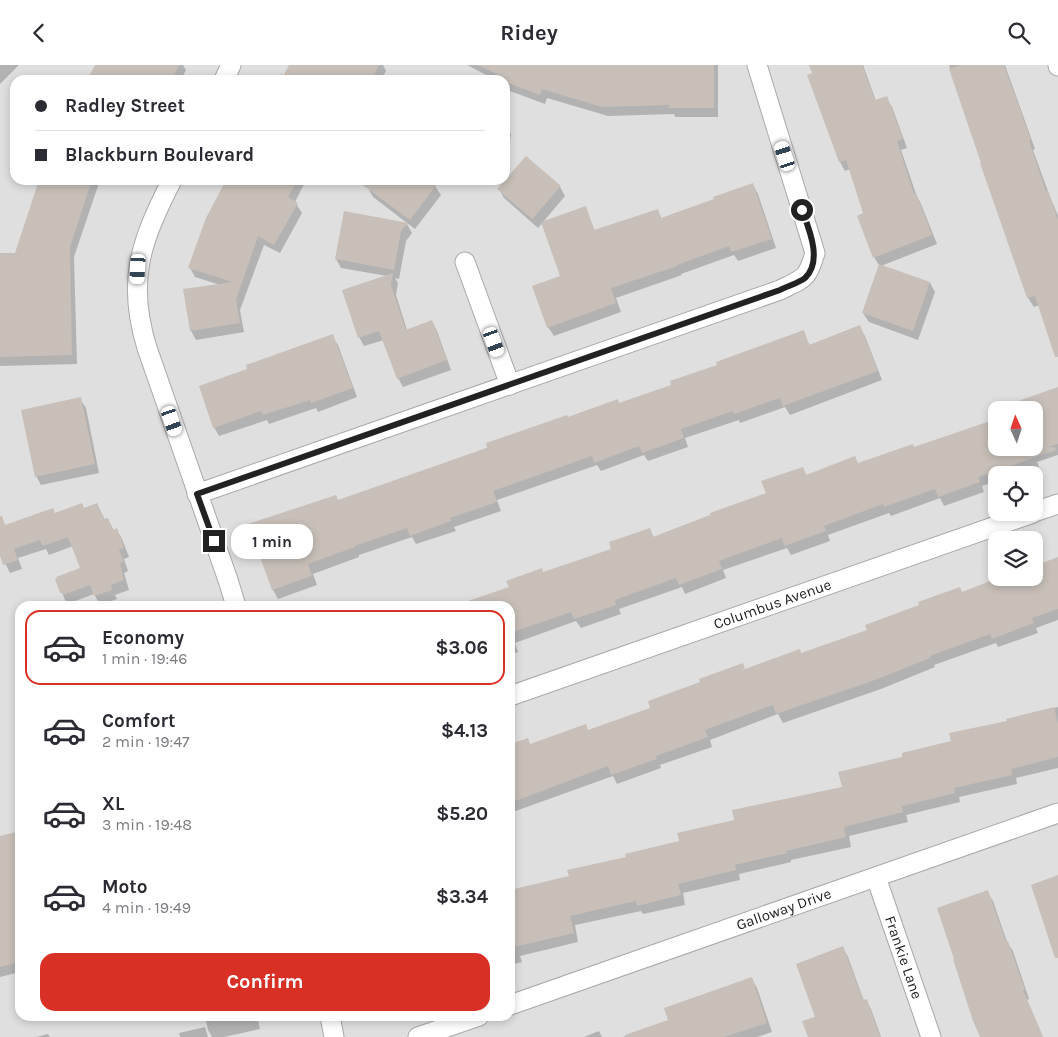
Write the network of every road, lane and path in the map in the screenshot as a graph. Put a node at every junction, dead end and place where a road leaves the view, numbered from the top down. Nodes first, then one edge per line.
1 (757, 65) edge
2 (169, 185) edge
3 (465, 263) dead end
4 (510, 385) junction
5 (197, 494) junction
6 (1058, 504) edge
7 (1043, 509) edge
8 (1007, 521) edge
9 (234, 601) edge
10 (515, 694) edge
11 (1058, 813) edge
12 (876, 877) junction
13 (515, 1003) edge
14 (331, 1021) edge
15 (464, 1021) edge
16 (334, 1037) edge
17 (418, 1037) edge
18 (930, 1037) edge

1 - 4 street
2 - 5 street
3 - 4 street
4 - 5 street
5 - 9 street
6 - 7 street, Columbus Avenue
8 - 10 street, Columbus Avenue
11 - 12 street, Galloway Drive
12 - 13 street, Galloway Drive
12 - 18 street, Frankie Lane
14 - 16 street
15 - 17 street

